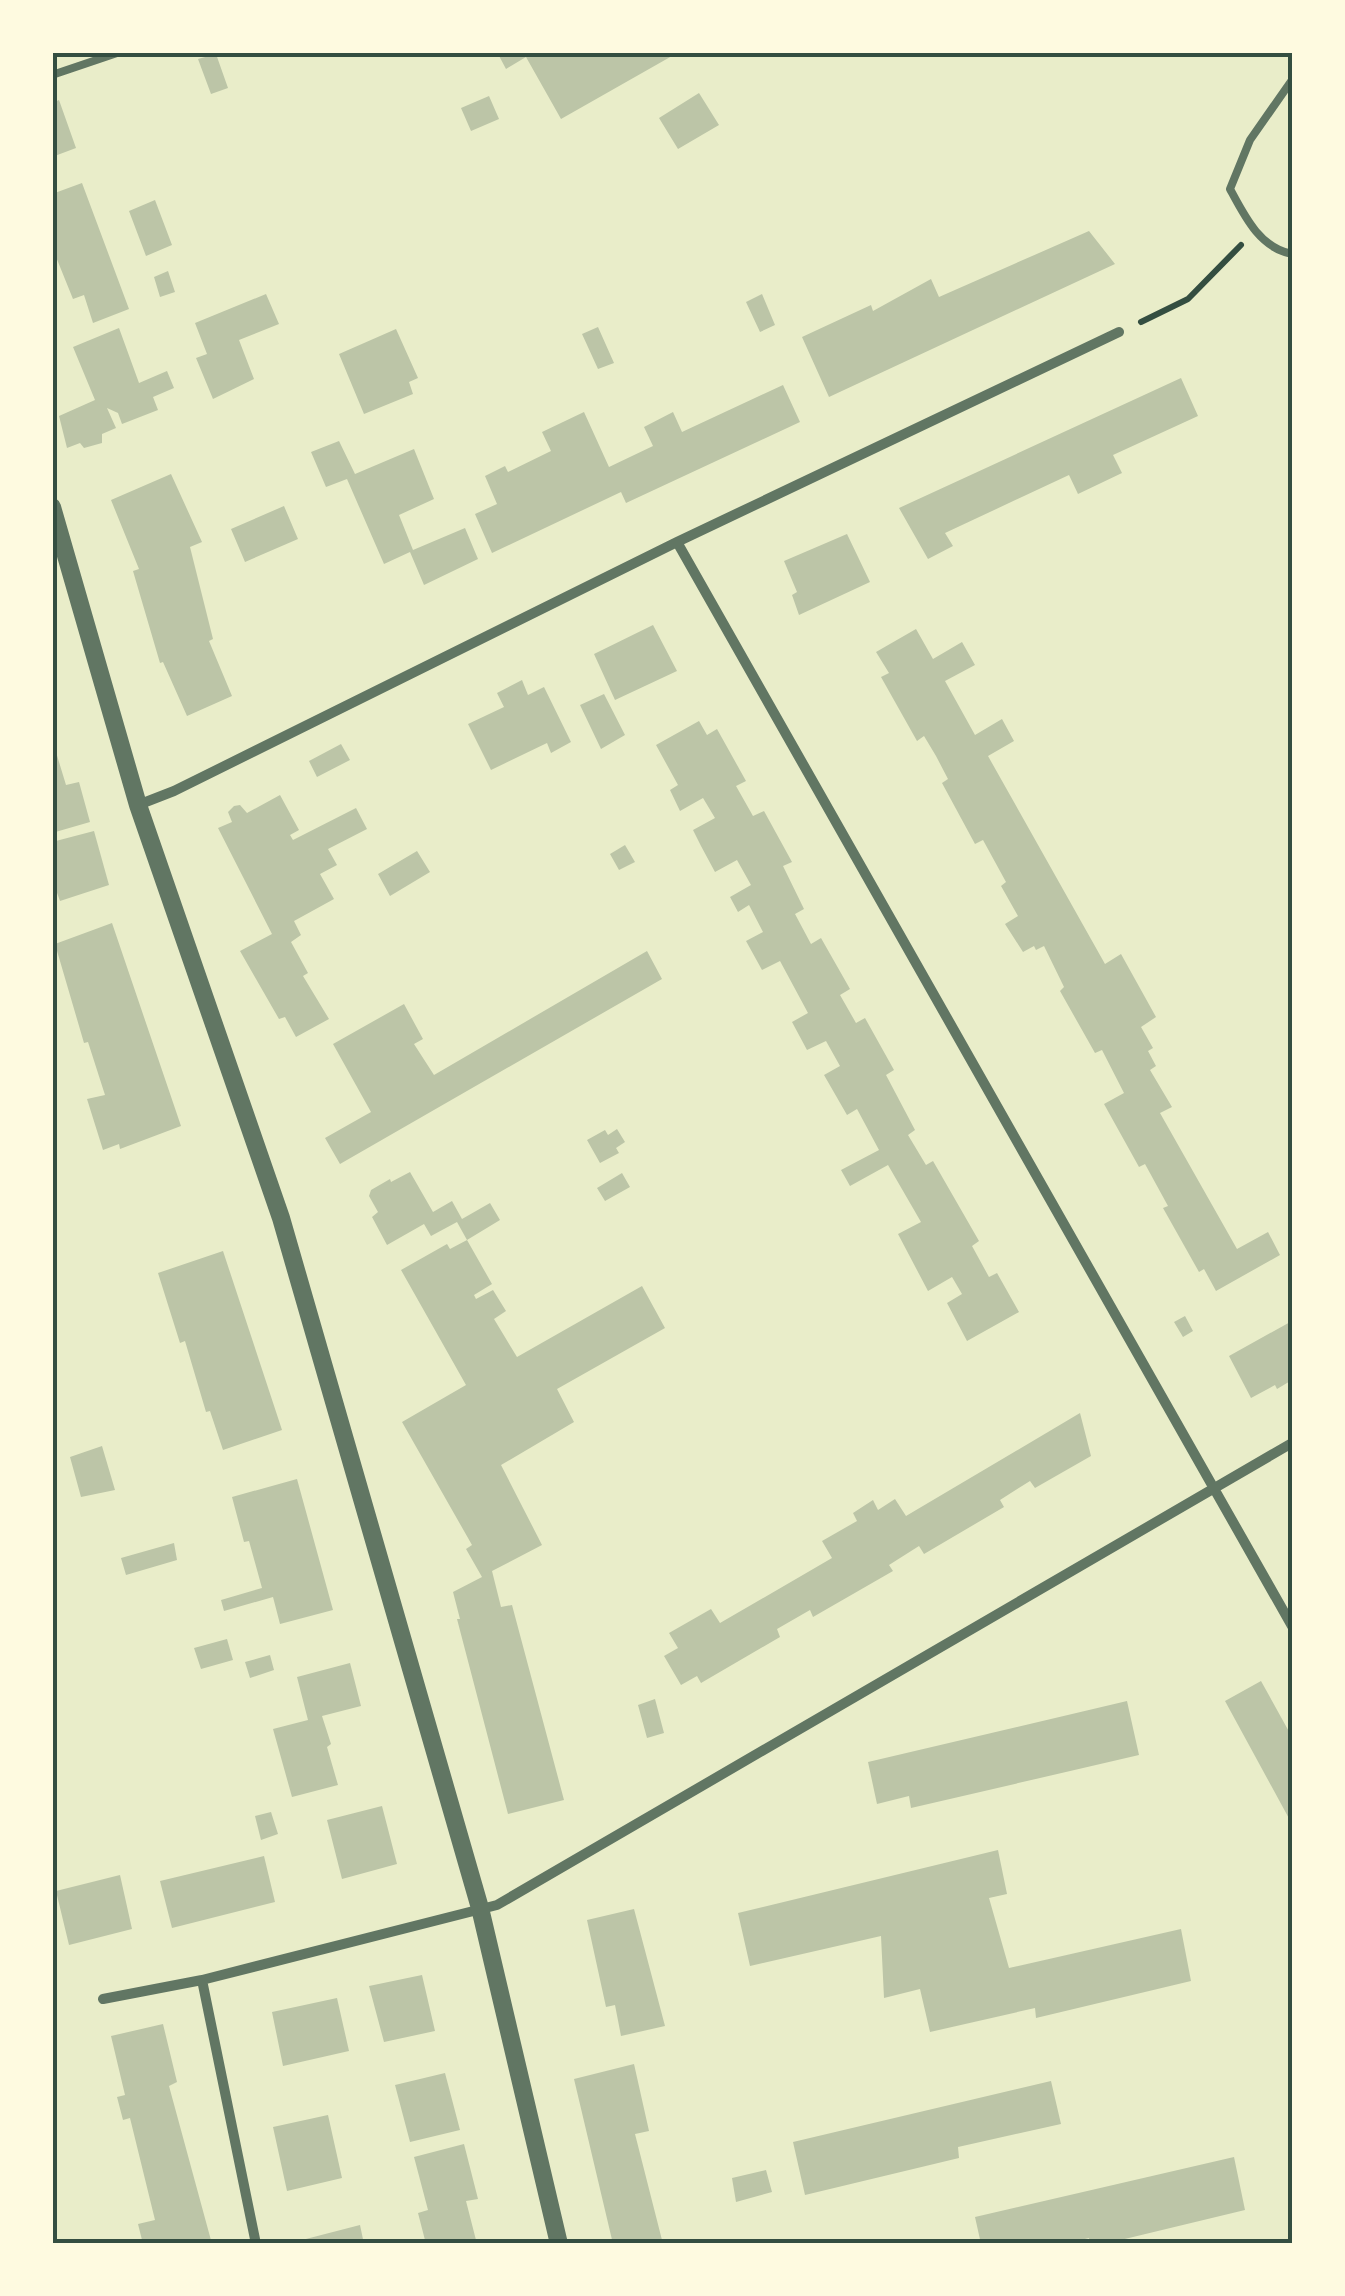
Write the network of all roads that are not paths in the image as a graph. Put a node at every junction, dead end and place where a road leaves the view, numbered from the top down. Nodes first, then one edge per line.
1 (120, 52) edge
2 (52, 76) edge
3 (1292, 80) edge
4 (1292, 254) edge
5 (1119, 332) road end
6 (52, 507) edge
7 (677, 542) junction
8 (138, 804) junction
9 (1292, 1443) edge
10 (1214, 1490) junction
11 (1292, 1626) edge
12 (480, 1908) junction
13 (202, 1980) junction
14 (103, 1999) dead end
15 (256, 2244) edge
16 (558, 2244) edge

1 - 2 lane
3 - 4 lane
5 - 7 street
6 - 8 street
7 - 8 street
7 - 10 street
8 - 12 street
9 - 10 street
10 - 11 street
10 - 12 street
12 - 13 street
12 - 16 street
13 - 14 street
13 - 15 street

